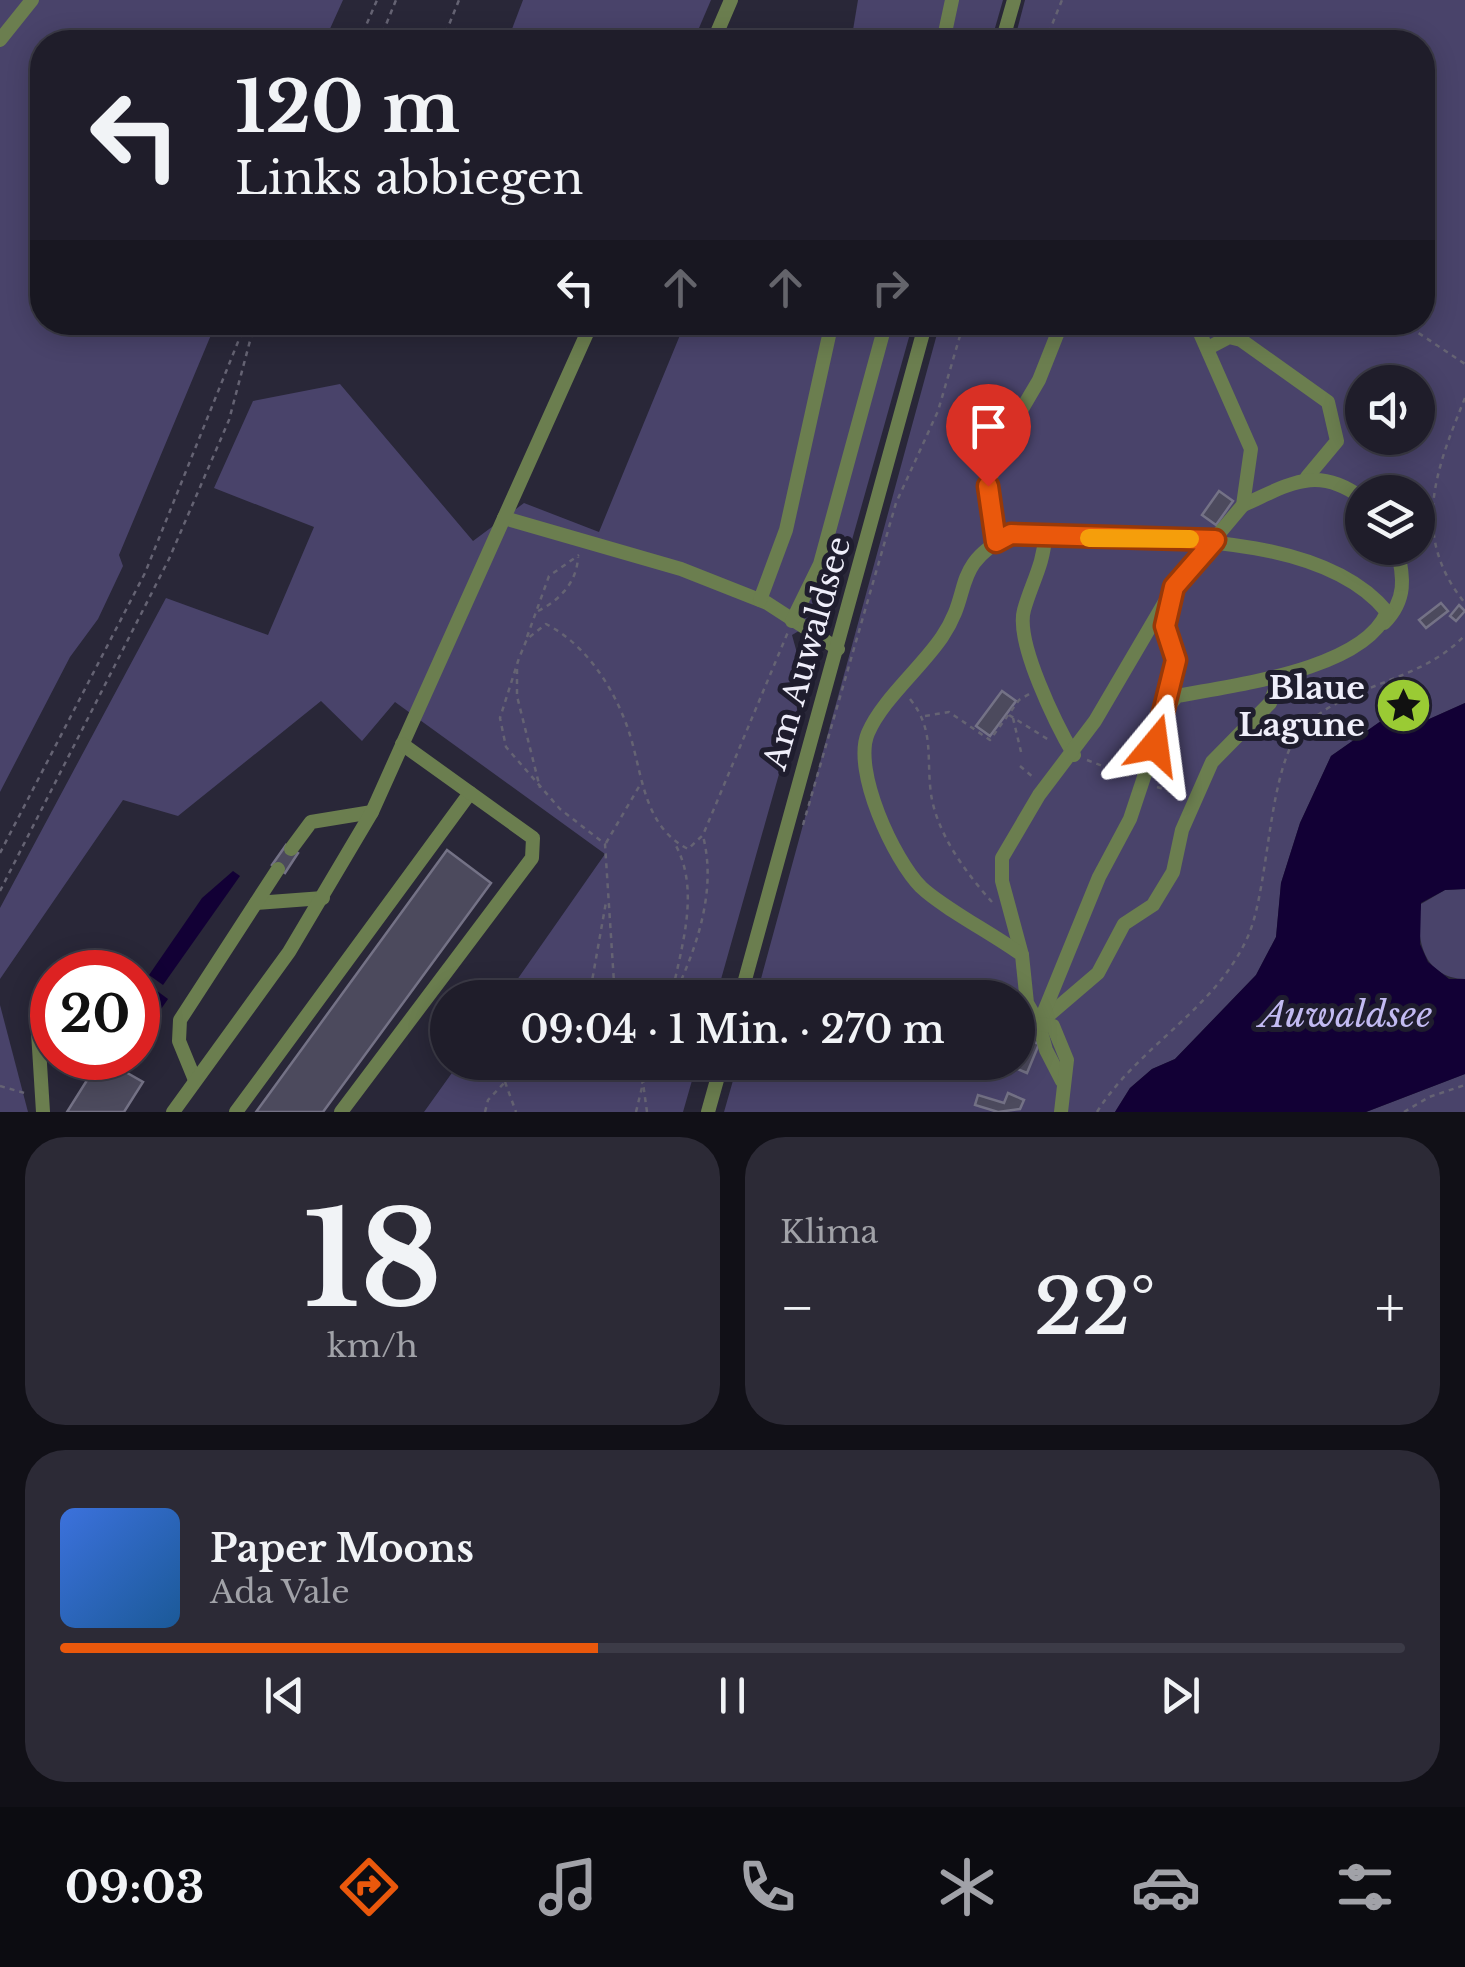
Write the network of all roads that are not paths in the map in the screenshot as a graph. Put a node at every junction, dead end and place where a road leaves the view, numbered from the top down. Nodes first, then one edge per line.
1 (32, 0) edge
2 (732, 0) edge
3 (952, 0) edge
4 (1014, 0) edge
5 (718, 30) edge
6 (946, 30) edge
7 (1005, 30) edge
8 (0, 40) edge
9 (586, 335) edge
10 (829, 335) edge
11 (882, 335) edge
12 (923, 335) edge
13 (1057, 335) edge
14 (1202, 335) edge
15 (1208, 348) junction
16 (1308, 477) junction
17 (1345, 485) edge
18 (1243, 505) junction
19 (504, 518) junction
20 (1046, 536) junction
21 (1215, 540) junction
22 (996, 542) junction
23 (1401, 565) edge
24 (1174, 587) junction
25 (760, 600) junction
26 (792, 621) junction
27 (1380, 628) junction
28 (838, 649) junction
29 (1280, 676) junction
30 (1166, 708) junction
31 (402, 744) junction
32 (1074, 755) junction
33 (470, 793) junction
34 (372, 812) junction
35 (292, 849) dead end
36 (278, 869) dead end
37 (323, 898) junction
38 (256, 903) junction
39 (1022, 956) junction
40 (745, 980) edge
41 (1039, 1027) junction
42 (41, 1080) edge
43 (195, 1080) junction
44 (717, 1080) edge
45 (42, 1105) edge
46 (173, 1112) edge
47 (236, 1112) edge
48 (341, 1112) edge
49 (708, 1112) edge
50 (1061, 1112) edge

1 - 8 street
2 - 5 street
3 - 6 street
4 - 7 street
9 - 19 street
10 - 25 street
11 - 26 street
12 - 28 street, Am Auwaldsee
13 - 22 street
14 - 15 street
15 - 16 street
15 - 18 street
16 - 17 street
16 - 18 street
18 - 21 street
19 - 25 street
19 - 31 street
20 - 21 street
20 - 22 street
20 - 32 street
21 - 24 street
21 - 27 street
22 - 39 street
23 - 27 street
24 - 30 street
24 - 32 street
25 - 26 street
26 - 28 street
27 - 29 street
28 - 40 street, Am Auwaldsee
29 - 30 street
29 - 41 street
30 - 41 street
31 - 33 street
31 - 34 street
32 - 39 street
33 - 47 street
33 - 48 street
34 - 35 street
34 - 37 street
36 - 38 street
37 - 38 street
37 - 43 street
38 - 43 street
39 - 41 street
41 - 50 street
42 - 45 street
43 - 46 street
44 - 49 street

